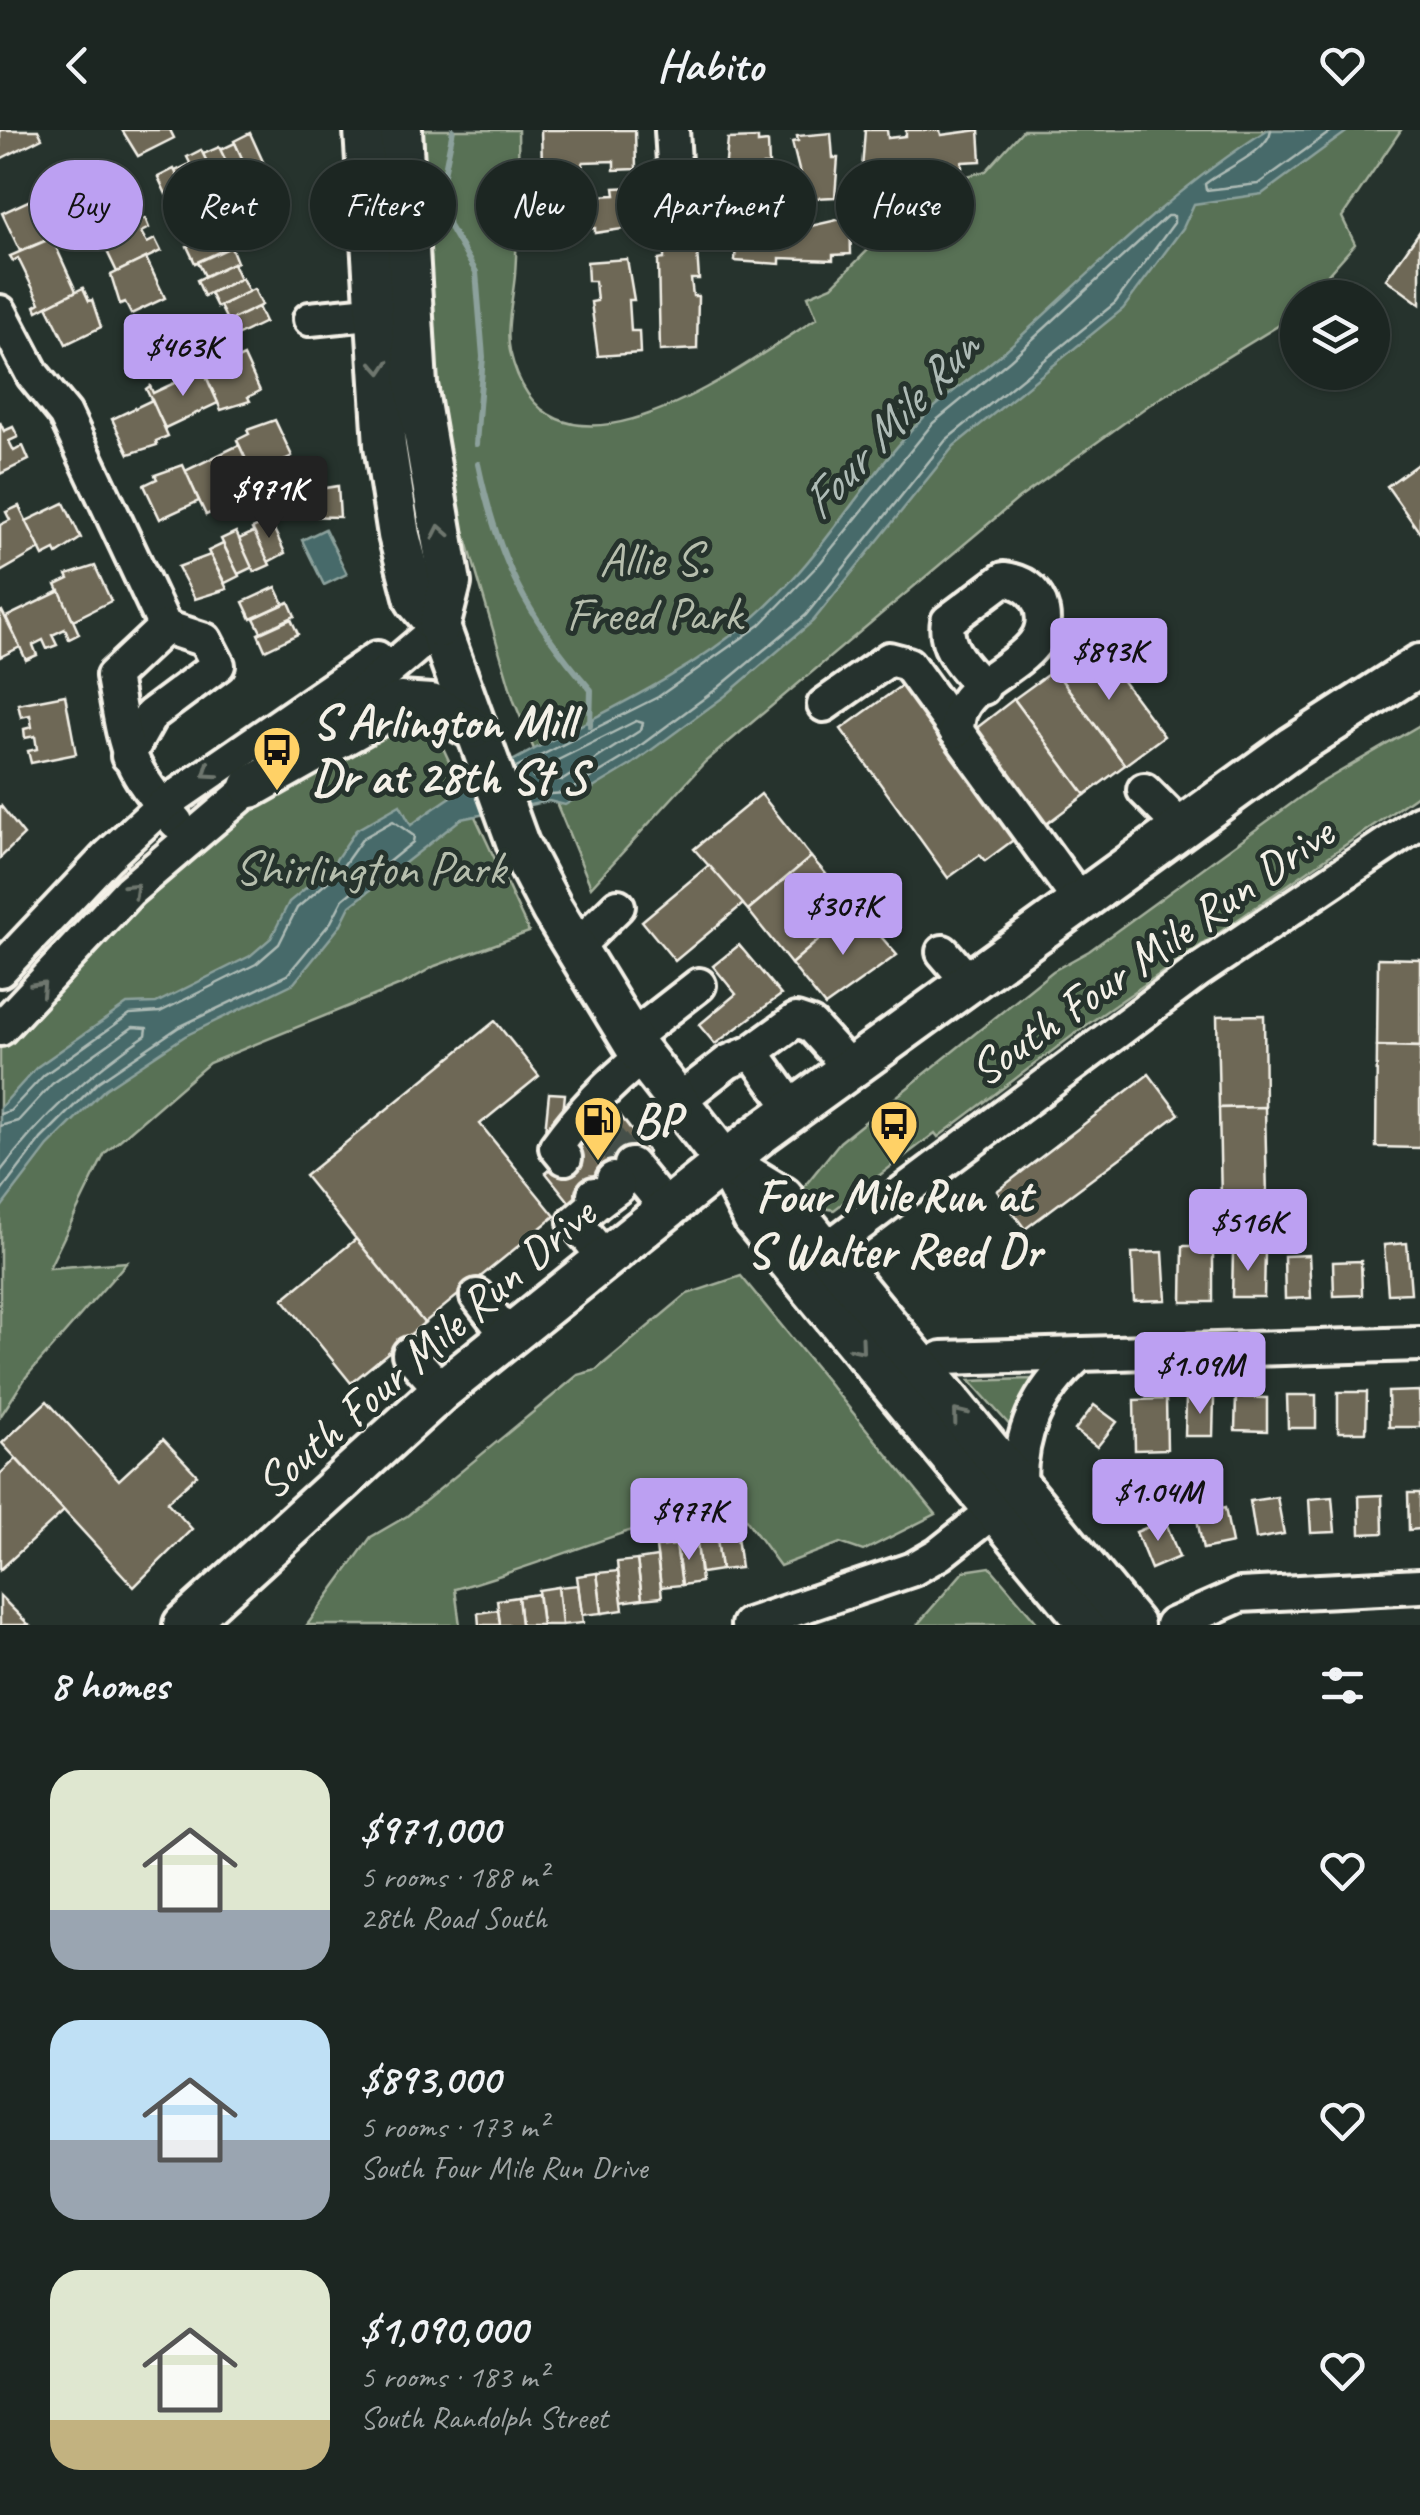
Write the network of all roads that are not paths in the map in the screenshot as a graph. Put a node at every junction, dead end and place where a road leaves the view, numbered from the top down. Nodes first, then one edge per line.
1 (366, 130) edge
2 (401, 130) edge
3 (672, 130) edge
4 (674, 160) edge
5 (394, 311) junction
6 (0, 312) edge
7 (310, 319) dead end
8 (165, 627) junction
9 (439, 627) junction
10 (1420, 665) edge
11 (983, 688) dead end
12 (824, 705) dead end
13 (469, 723) junction
14 (956, 731) junction
15 (128, 756) junction
16 (251, 788) junction
17 (1144, 790) dead end
18 (162, 806) junction
19 (1420, 822) edge
20 (1181, 827) junction
21 (190, 837) junction
22 (1079, 900) junction
23 (618, 906) dead end
24 (574, 949) junction
25 (0, 970) edge
26 (699, 986) dead end
27 (0, 1029) edge
28 (637, 1047) junction
29 (752, 1052) junction
30 (850, 1068) junction
31 (678, 1101) junction
32 (794, 1109) junction
33 (581, 1134) dead end
34 (726, 1162) junction
35 (667, 1209) junction
36 (604, 1257) junction
37 (812, 1260) junction
38 (477, 1296) dead end
39 (508, 1336) junction
40 (1420, 1344) edge
41 (409, 1354) dead end
42 (1079, 1355) junction
43 (906, 1377) junction
44 (442, 1390) junction
45 (1007, 1500) junction
46 (1420, 1586) edge
47 (184, 1625) edge
48 (748, 1625) edge
49 (1090, 1625) edge
50 (1133, 1625) edge
51 (1172, 1625) edge

1 - 5 main road
2 - 5 main road
3 - 4 street
5 - 7 street
5 - 9 main road
6 - 8 street
8 - 15 street
8 - 15 street
9 - 13 main road
9 - 16 street
9 -> 18 street
10 - 20 main road, South Four Mile Run Drive
11 - 14 street
12 - 14 street
13 - 16 main road
13 - 24 main road
14 - 22 street
15 - 18 street
16 - 21 street
17 - 20 street
18 - 21 street
18 - 25 street
19 - 37 street, South Four Mile Run Drive
20 - 22 main road, South Four Mile Run Drive
27 -> 21 street
22 - 30 main road, South Four Mile Run Drive
23 - 24 street
24 - 28 main road
26 - 28 street
28 - 31 main road
28 - 33 street
29 - 30 street
29 - 31 street
29 - 32 street
30 - 32 main road, South Four Mile Run Drive
31 - 34 main road
32 - 34 main road, South Four Mile Run Drive
34 - 35 main road, South Four Mile Run Drive
34 - 37 main road
35 - 36 main road, South Four Mile Run Drive
35 - 36 street
36 - 39 main road, South Four Mile Run Drive
37 - 43 main road
38 - 39 street
39 - 44 main road, South Four Mile Run Drive
40 - 42 street
41 - 44 street
42 - 43 street
42 - 45 street
43 - 45 main road
44 - 47 main road, South Four Mile Run Drive
45 - 48 street
45 - 49 main road
45 - 50 main road
46 - 51 street

